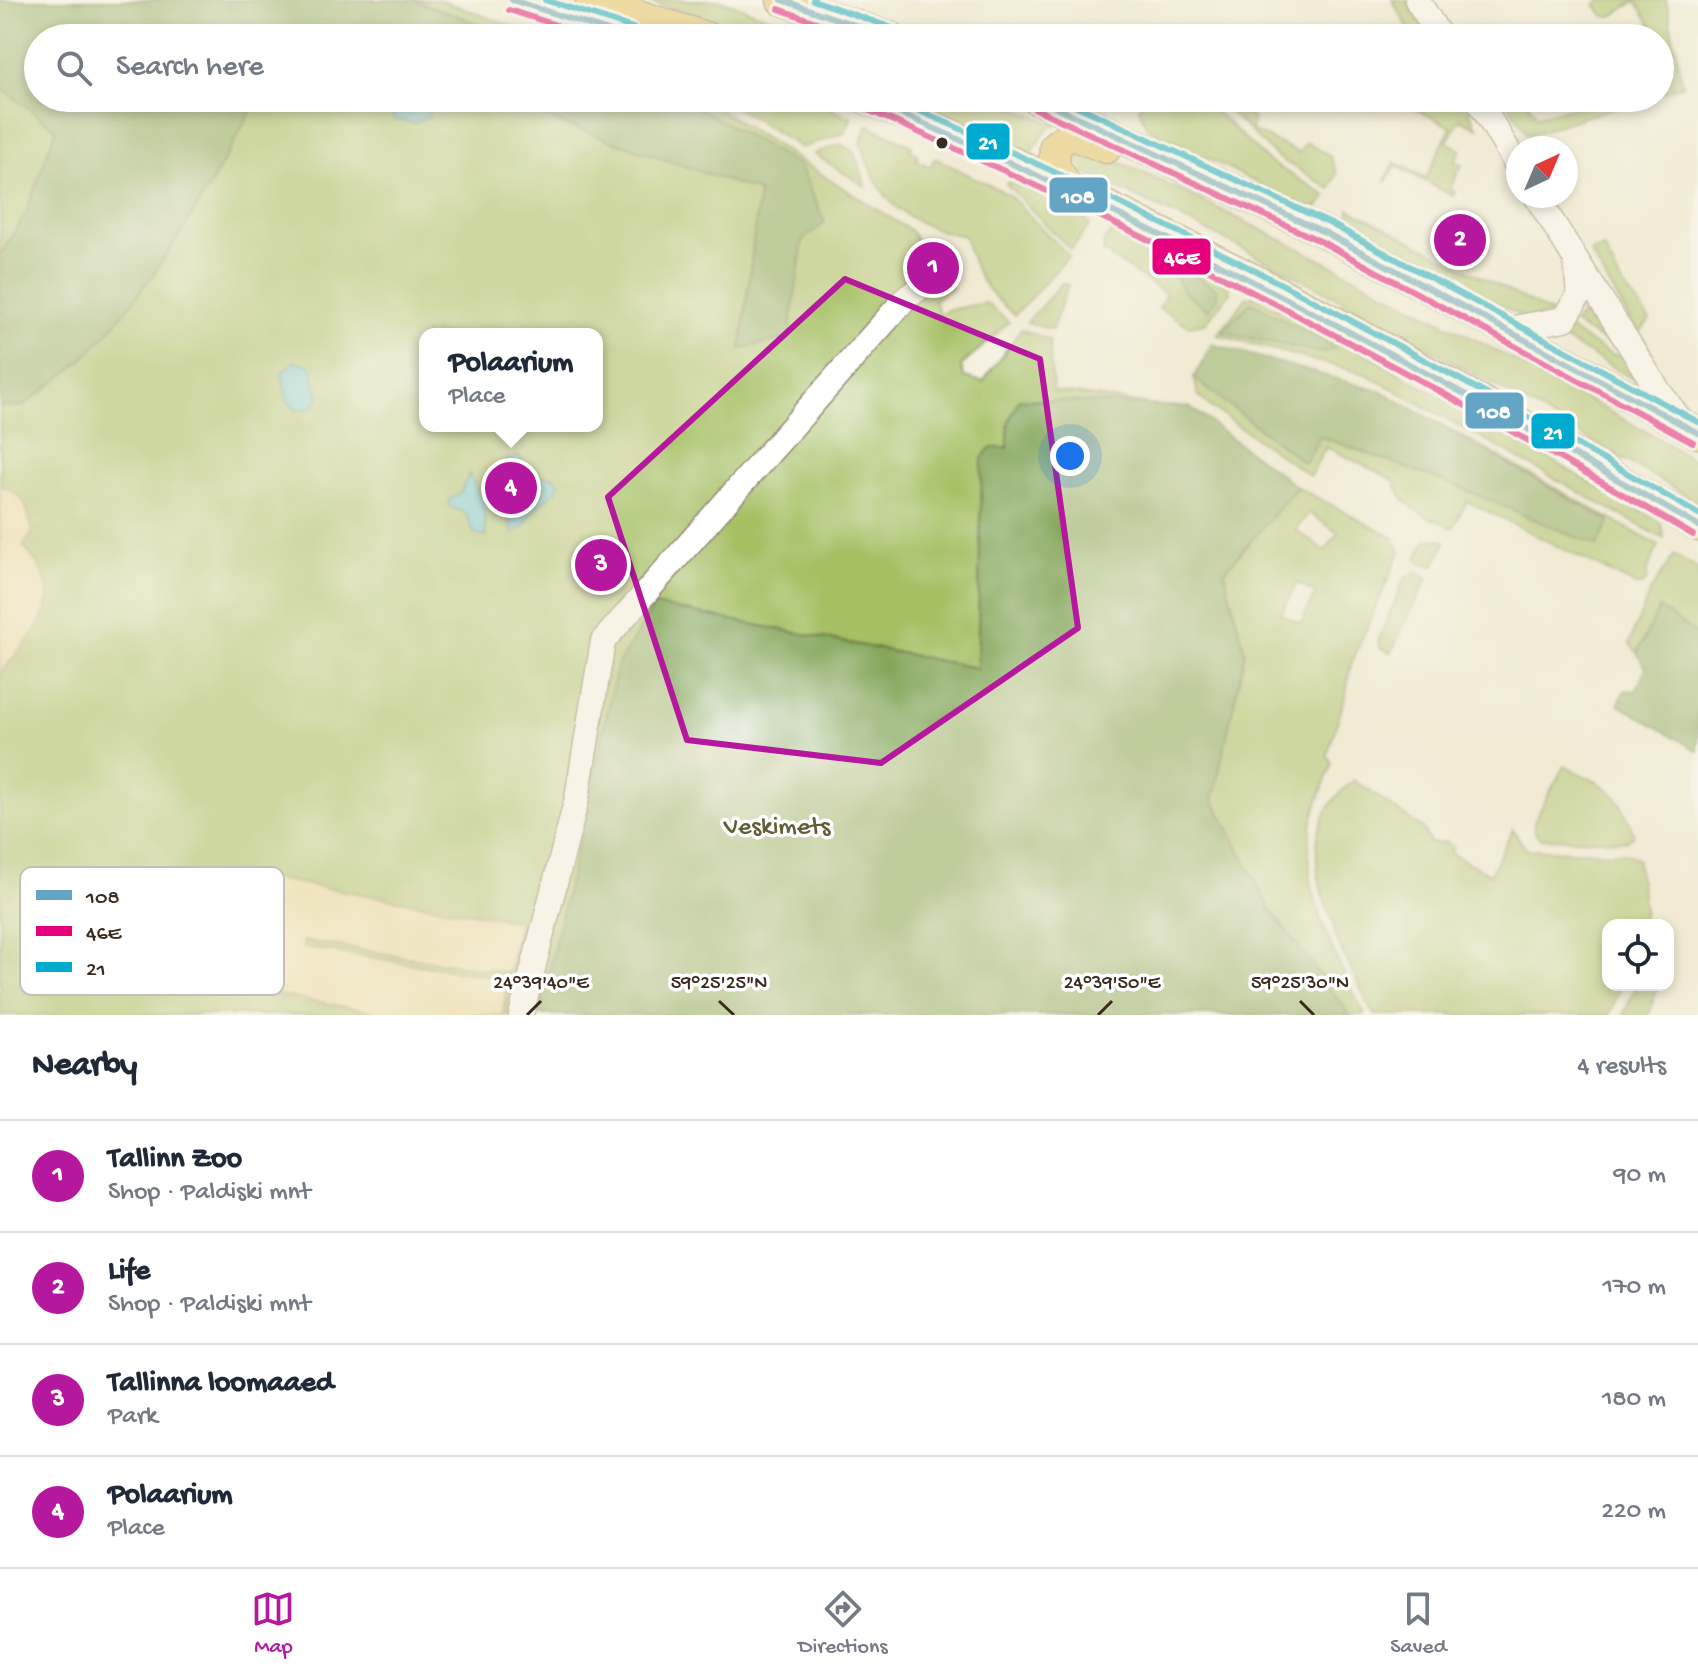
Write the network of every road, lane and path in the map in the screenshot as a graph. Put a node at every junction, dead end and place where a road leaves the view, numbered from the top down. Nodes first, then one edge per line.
1 (591, 0) edge
2 (782, 0) edge
3 (1417, 0) edge
4 (635, 9) edge
5 (673, 24) edge
6 (851, 24) edge
7 (1432, 24) edge
8 (896, 112) edge
9 (1067, 112) edge
10 (1485, 112) edge
11 (1506, 147) edge
12 (1182, 164) junction
13 (1071, 192) junction
14 (1543, 208) edge
15 (1576, 263) junction
16 (945, 269) dead end
17 (1508, 329) junction
18 (1691, 429) edge
19 (1698, 526) edge
20 (521, 1015) edge

1 - 4 main road
2 - 6 main road
3 - 7 street
4 - 5 main road
8 - 13 main road
9 - 12 main road
10 - 11 street
12 - 13 main road
12 - 17 main road
13 - 19 main road
14 - 15 street
15 - 17 street
15 - 18 street
16 - 20 street
17 - 18 main road

